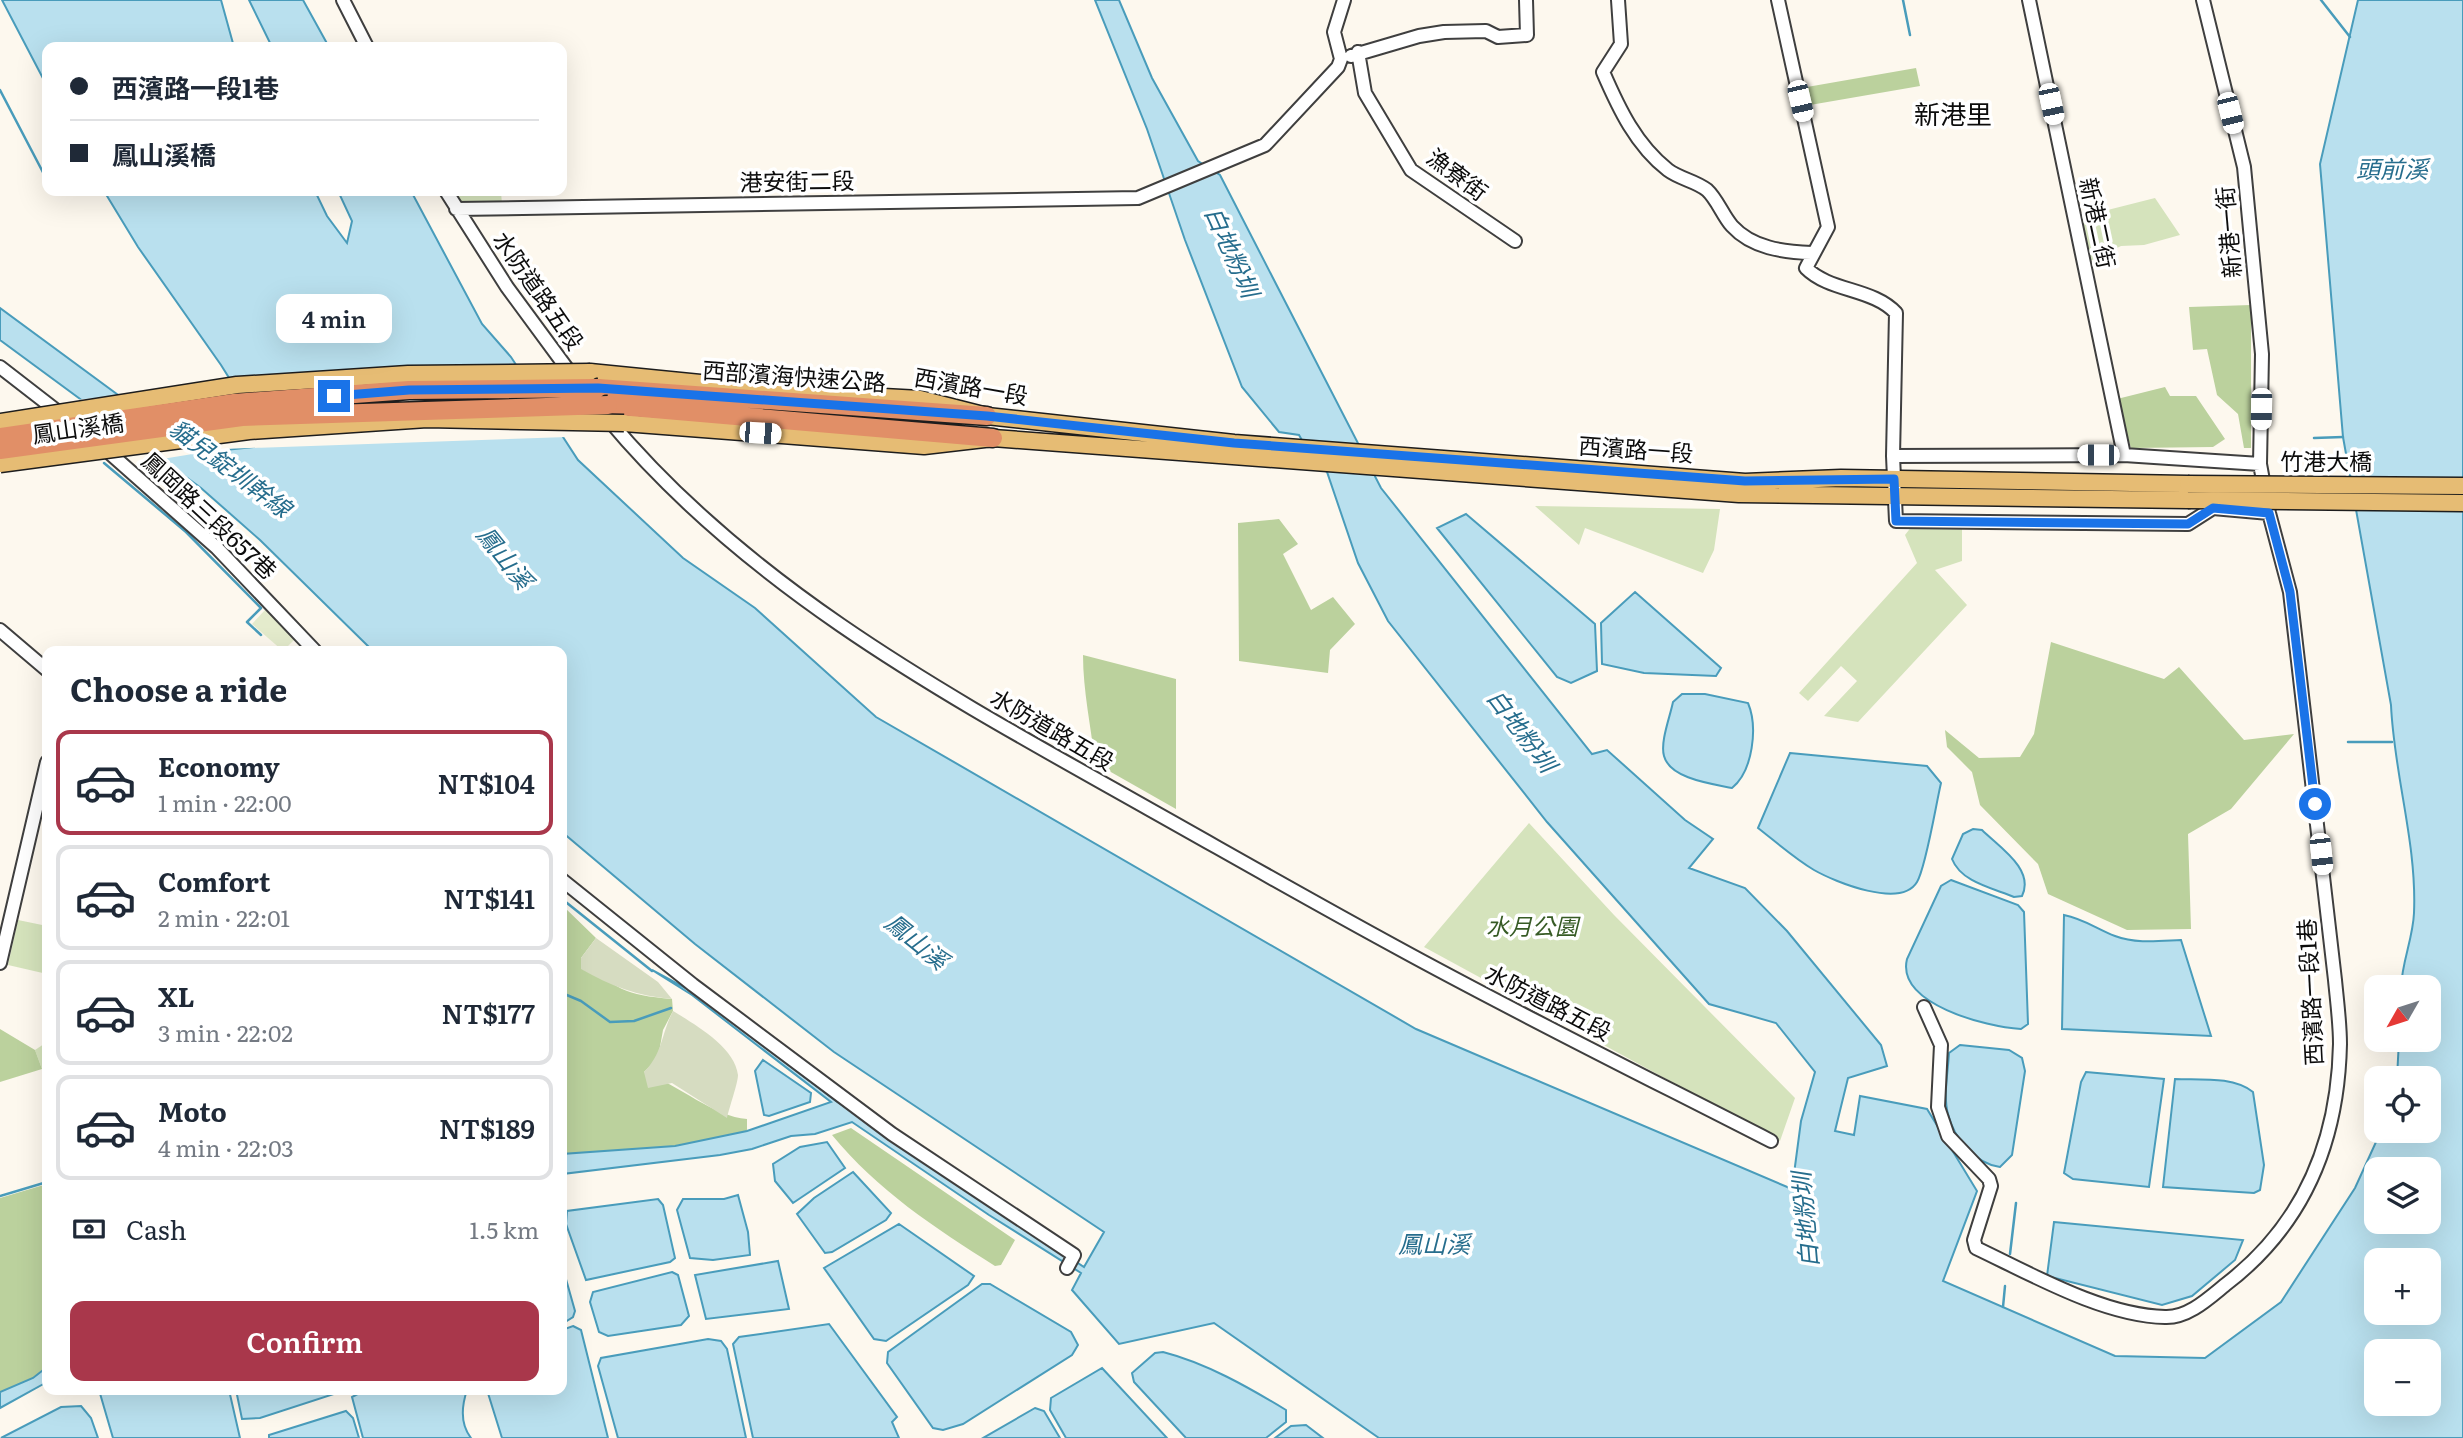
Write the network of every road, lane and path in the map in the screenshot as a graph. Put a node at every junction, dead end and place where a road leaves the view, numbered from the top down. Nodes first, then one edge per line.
1 (342, 0) edge
2 (1344, 0) edge
3 (1526, 0) edge
4 (1618, 0) edge
5 (1778, 0) edge
6 (2029, 0) edge
7 (2203, 0) edge
8 (364, 42) edge
9 (1358, 52) junction
10 (1341, 59) junction
11 (449, 196) edge
12 (456, 209) junction
13 (1515, 241) dead end
14 (1812, 253) junction
15 (0, 367) edge
16 (594, 380) junction
17 (608, 405) joint
18 (987, 416) joint
19 (0, 422) edge
20 (624, 423) joint
21 (0, 437) edge
22 (993, 438) junction
23 (0, 450) edge
24 (1303, 454) junction
25 (2124, 455) junction
26 (1893, 456) junction
27 (0, 464) edge
28 (2260, 464) junction
29 (2463, 486) edge
30 (1894, 487) junction
31 (2188, 492) junction
32 (2463, 503) edge
33 (2269, 513) junction
34 (0, 630) edge
35 (310, 646) edge
36 (42, 666) edge
37 (42, 783) edge
38 (567, 884) edge
39 (0, 963) edge
40 (1924, 1007) dead end
41 (1771, 1141) dead end
42 (1067, 1268) dead end

1 - 8 street
2 - 10 street
3 - 9 street
4 - 14 street
5 - 14 street
6 - 25 street, 新港二街
7 - 28 street, 新港一街
9 - 10 street
9 - 13 street, 漁寮街
10 - 12 street, 港安街二段
11 - 12 street, 水防道路五段
12 - 41 street, 水防道路五段
14 - 26 street
15 - 35 street, 鳳岡路三段657巷
16 - 18 highway, 西部濱海快速公路
16 - 19 main road, 鳳山溪橋, bridge
16 - 21 highway, 鳳山溪橋, bridge
17 - 22 highway, 西部濱海快速公路
17 - 23 highway, 鳳山溪橋, bridge
18 - 24 main road, 西濱路一段
20 - 22 main road, 西濱路一段
20 - 27 main road, 鳳山溪橋, bridge
22 - 24 main road, 西濱路一段
24 - 30 main road, 西濱路一段
24 - 30 main road, 西濱路一段
25 - 26 street
25 - 28 street
26 - 30 street
28 - 33 street, 西濱路一段1巷
29 - 31 main road, 竹港大橋, bridge
30 - 31 main road, 西濱路一段
30 - 33 street
31 - 32 main road, 竹港大橋, bridge
33 - 40 street, 西濱路一段1巷
34 - 36 street
37 - 39 street
38 - 42 street

